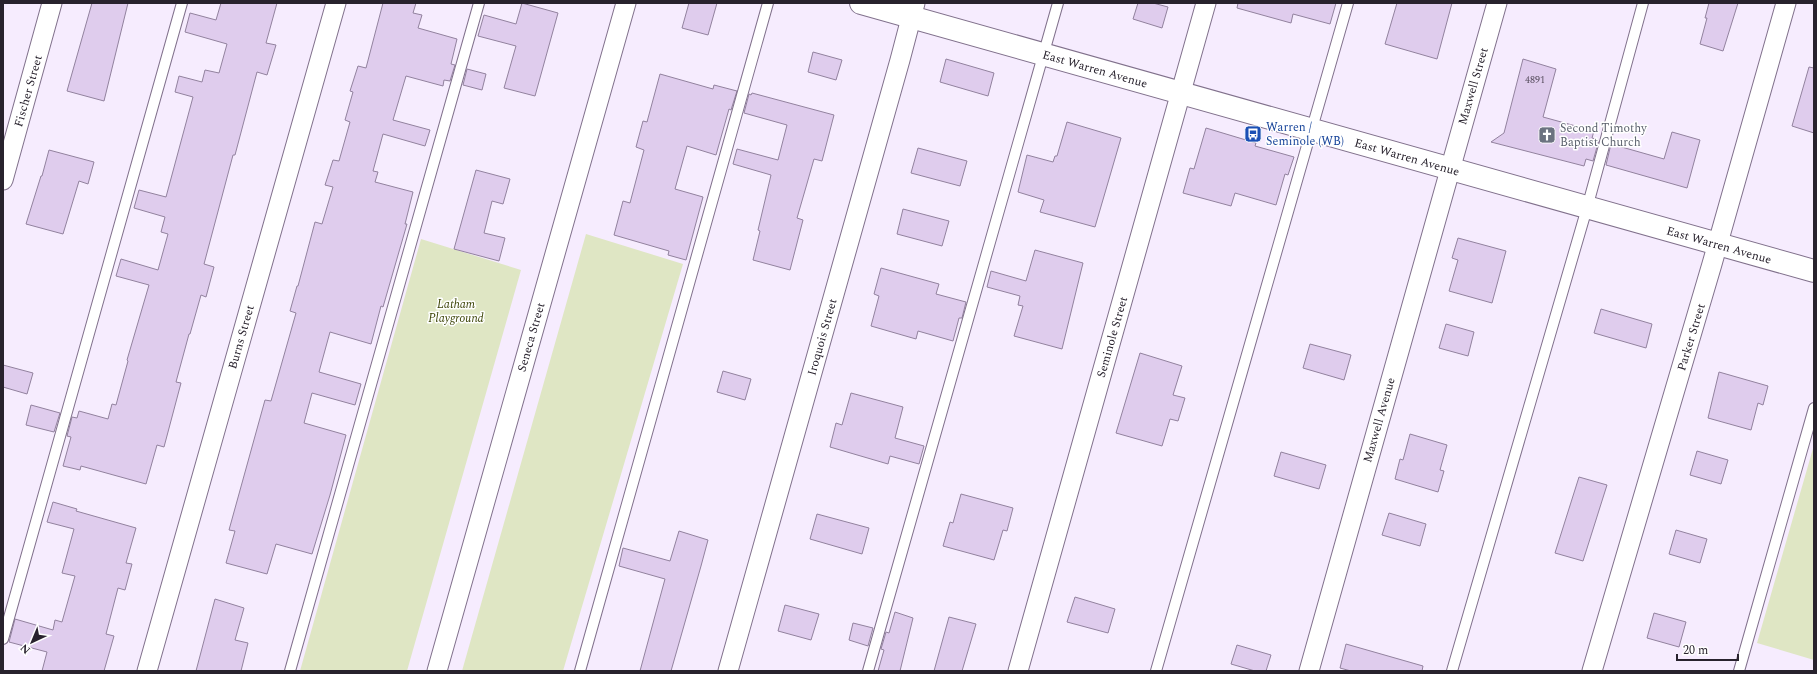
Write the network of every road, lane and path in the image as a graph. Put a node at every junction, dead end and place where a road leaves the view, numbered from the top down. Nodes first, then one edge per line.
1 (52, 3) edge
2 (182, 3) edge
3 (336, 3) edge
4 (479, 3) edge
5 (626, 3) edge
6 (768, 3) edge
7 (861, 3) edge
8 (1058, 3) edge
9 (1206, 3) edge
10 (1348, 3) edge
11 (1497, 3) edge
12 (1643, 3) edge
13 (1786, 3) edge
14 (913, 10) edge
15 (1044, 54) junction
16 (1181, 93) junction
17 (1312, 130) junction
18 (1450, 169) junction
19 (3, 180) edge
20 (1587, 208) junction
21 (1718, 245) junction
22 (1814, 272) edge
23 (1814, 408) edge
24 (3, 640) edge
25 (147, 671) edge
26 (290, 671) edge
27 (437, 671) edge
28 (580, 671) edge
29 (728, 671) edge
30 (868, 671) edge
31 (1018, 671) edge
32 (1156, 671) edge
33 (1309, 671) edge
34 (1452, 671) edge
35 (1592, 671) edge
36 (1739, 671) edge

1 - 19 street, Fischer Street
2 - 24 lane
3 - 25 street, Burns Street
4 - 26 lane
5 - 27 street, Seneca Street
6 - 28 lane
7 - 14 main road, East Warren Avenue
8 - 15 lane
9 - 16 street, Seminole Street
10 - 17 lane
11 - 18 street, Maxwell Street
12 - 20 lane
13 - 21 street, Parker Street
14 - 15 main road, East Warren Avenue
14 - 29 street, Iroquois Street
15 - 16 main road, East Warren Avenue
15 - 30 lane
16 - 17 main road, East Warren Avenue
16 - 31 street, Seminole Street
17 - 18 main road, East Warren Avenue
17 - 32 lane
18 - 20 main road, East Warren Avenue
18 - 33 street, Maxwell Avenue
20 - 21 main road, East Warren Avenue
20 - 34 lane
21 - 22 main road, East Warren Avenue
21 - 35 street, Parker Street
23 - 36 lane

